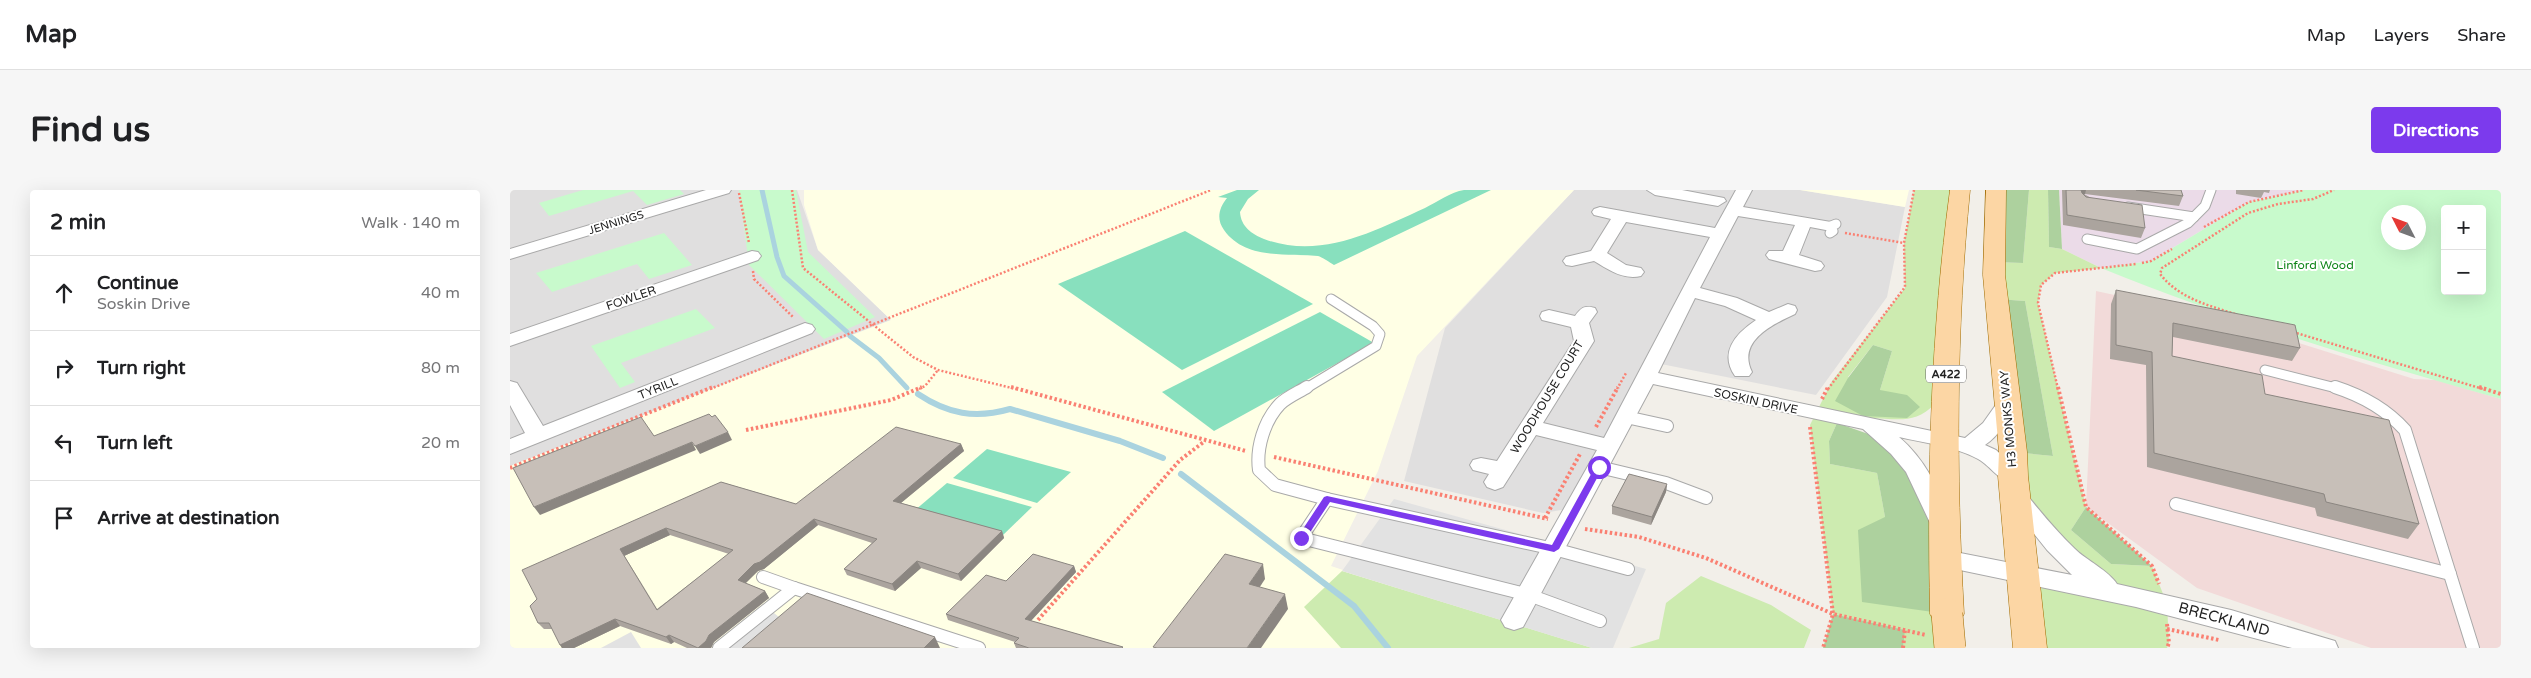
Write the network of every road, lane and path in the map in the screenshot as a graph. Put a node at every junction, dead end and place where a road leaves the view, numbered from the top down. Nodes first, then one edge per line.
1 (723, 190) edge
2 (738, 190) edge
3 (792, 190) edge
4 (1211, 190) edge
5 (1655, 190) edge
6 (1744, 190) edge
7 (1960, 190) edge
8 (1996, 190) edge
9 (2211, 190) edge
10 (2304, 190) edge
11 (2334, 190) edge
12 (1695, 197) junction
13 (1726, 205) junction
14 (2121, 206) edge
15 (1600, 212) dead end
16 (1621, 216) junction
17 (2194, 217) junction
18 (1804, 222) junction
19 (1678, 226) junction
20 (1833, 228) joint
21 (2203, 228) dead end
22 (1720, 234) junction
23 (2087, 239) dead end
24 (1904, 243) dead end
25 (2179, 244) dead end
26 (510, 254) edge
27 (1597, 255) junction
28 (752, 256) junction
29 (1572, 262) dead end
30 (1815, 266) dead end
31 (1635, 272) dead end
32 (1689, 291) junction
33 (1331, 299) dead end
34 (1788, 310) dead end
35 (2239, 315) edge
36 (1549, 316) dead end
37 (1768, 319) junction
38 (872, 324) junction
39 (805, 329) joint
40 (2286, 330) edge
41 (510, 340) edge
42 (938, 370) junction
43 (1736, 370) dead end
44 (2265, 370) dead end
45 (1639, 371) junction
46 (510, 387) edge
47 (2501, 394) edge
48 (2007, 404) junction
49 (1626, 417) junction
50 (1866, 425) junction
51 (1667, 426) dead end
52 (1532, 427) junction
53 (746, 430) dead end
54 (538, 436) junction
55 (1206, 440) junction
56 (1588, 441) junction
57 (1956, 442) junction
58 (1610, 446) junction
59 (510, 447) edge
60 (1257, 453) junction
61 (1481, 465) dead end
62 (1599, 467) junction
63 (510, 468) edge
64 (2014, 486) junction
65 (1706, 498) dead end
66 (1327, 499) junction
67 (2176, 504) dead end
68 (1545, 518) junction
69 (1568, 526) junction
70 (1944, 546) junction
71 (1554, 549) junction
72 (1628, 569) dead end
73 (2022, 574) junction
74 (2450, 574) junction
75 (763, 577) dead end
76 (794, 588) junction
77 (2123, 594) junction
78 (1530, 595) junction
79 (2167, 617) junction
80 (1038, 620) dead end
81 (1514, 620) dead end
82 (1600, 621) dead end
83 (1904, 630) junction
84 (1943, 633) edge
85 (2029, 639) edge
86 (2220, 640) dead end
87 (956, 645) edge
88 (719, 648) edge
89 (978, 648) edge
90 (1903, 648) edge
91 (2167, 648) edge
92 (2325, 648) edge
93 (2473, 648) edge

1 - 26 street, JENNINGS
2 - 28 path
3 - 38 path
4 - 38 path
5 - 12 street
6 - 13 street
7 - 57 main road, A422
8 - 48 main road, H3 MONKS WAY
9 - 17 lane
10 - 21 path
11 - 35 path
12 - 13 street
12 - 19 street
13 - 18 street
13 - 22 street
14 - 17 lane
15 - 16 street
16 - 19 street
16 - 27 street
17 - 23 lane
18 - 20 street
18 - 30 street
19 - 22 street
20 - 24 path
22 - 32 street
25 - 79 path
27 - 29 street
27 - 31 street
28 - 39 path
28 - 41 street, FOWLER
32 - 37 street
32 - 45 street
33 - 60 lane
34 - 37 street
36 - 52 street, WOODHOUSE COURT
37 - 43 street
38 - 42 path
38 - 63 path
39 - 54 street, TYRILL
40 - 47 path
42 - 53 path
42 - 55 path
44 - 74 lane
45 - 49 street
45 - 50 street, SOSKIN DRIVE
45 - 56 path
46 - 54 street
48 - 57 street
48 - 64 main road, H3 MONKS WAY
49 - 51 lane
49 - 58 street
50 - 57 street, SOSKIN DRIVE
50 - 70 street, SOSKIN DRIVE
52 - 56 street
52 - 61 street, WOODHOUSE COURT
54 - 59 street, TYRILL
55 - 60 path
55 - 80 path
56 - 58 street
56 - 68 path
57 - 64 street, SOSKIN DRIVE
57 - 70 main road, A422
58 - 62 street
60 - 66 lane
60 - 68 path
62 - 65 lane
62 - 69 street
64 - 73 main road, H3 MONKS WAY
64 - 77 street, BRECKLAND
66 - 71 lane
66 - 78 lane
67 - 74 lane
68 - 69 path
69 - 71 street
69 - 83 path
70 - 73 street, BRECKLAND
70 - 84 main road, A422
71 - 72 lane
71 - 78 street
73 - 77 street, BRECKLAND
73 - 85 main road, H3 MONKS WAY
74 - 93 lane
75 - 76 lane
76 - 87 lane
76 - 88 lane
77 - 79 street, BRECKLAND
78 - 81 street
78 - 82 lane
79 - 86 path
79 - 91 path
79 - 92 street, BRECKLAND
83 - 84 path
83 - 90 path
87 - 89 lane

